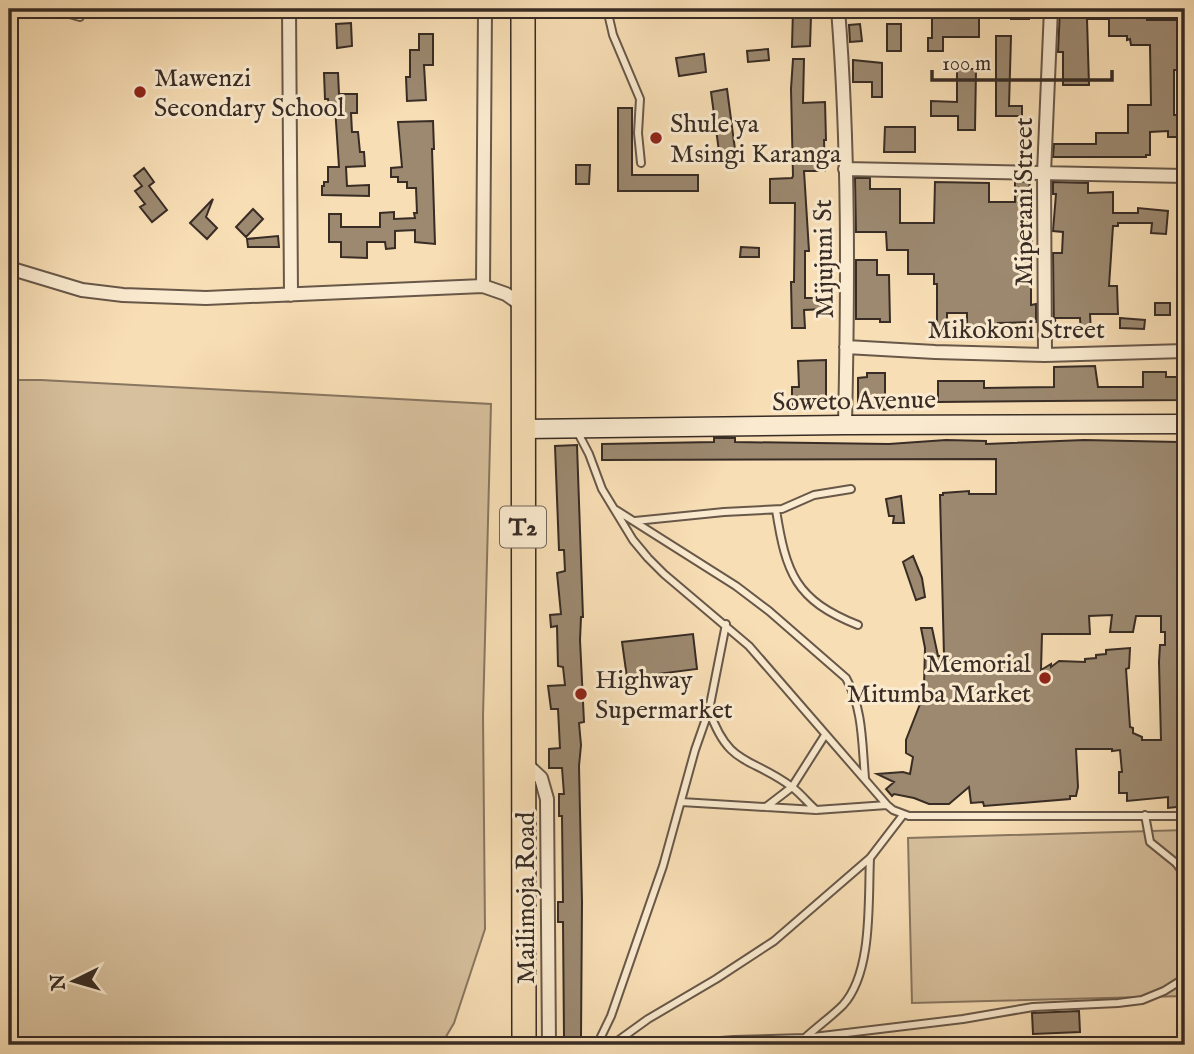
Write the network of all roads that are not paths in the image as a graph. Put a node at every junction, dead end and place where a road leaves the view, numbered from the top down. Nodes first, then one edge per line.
1 (52, 9) edge
2 (289, 9) edge
3 (485, 9) edge
4 (523, 9) edge
5 (607, 9) edge
6 (838, 9) edge
7 (1049, 10) edge
8 (80, 17) dead end
9 (641, 163) dead end
10 (845, 169) junction
11 (1044, 173) junction
12 (1185, 176) edge
13 (9, 268) edge
14 (483, 286) junction
15 (291, 295) junction
16 (523, 306) junction
17 (846, 347) junction
18 (1185, 351) edge
19 (1045, 355) junction
20 (1185, 424) edge
21 (845, 425) junction
22 (524, 429) junction
23 (576, 430) junction
24 (851, 489) dead end
25 (616, 510) junction
26 (776, 510) junction
27 (635, 521) junction
28 (726, 624) junction
29 (858, 625) dead end
30 (709, 710) junction
31 (825, 735) junction
32 (522, 760) junction
33 (865, 779) junction
34 (792, 787) junction
35 (681, 802) junction
36 (887, 805) junction
37 (766, 807) junction
38 (816, 810) junction
39 (903, 815) junction
40 (1145, 815) junction
41 (1185, 816) edge
42 (870, 858) junction
43 (1185, 876) edge
44 (1185, 975) edge
45 (805, 1038) junction
46 (524, 1045) edge
47 (548, 1045) edge
48 (597, 1045) edge
49 (612, 1045) edge
50 (666, 1045) edge

1 - 8 lane
2 - 15 street
3 - 14 street
4 - 16 highway, T2
5 - 9 lane
6 - 10 street, Mijujuni St
7 - 11 street, Miperani Street
10 - 11 street
10 - 17 street, Mijujuni St
11 - 12 street
11 - 19 street, Miperani Street
13 - 15 street
14 - 15 street
14 - 16 street
16 - 22 highway, T2
17 - 19 street, Mikokoni Street
17 - 21 street, Mijujuni St
18 - 19 street, Mikokoni Street
20 - 21 street, Soweto Avenue
21 - 23 street, Soweto Avenue
22 - 23 street, Soweto Avenue
22 - 32 highway, T2
23 - 25 lane
24 - 26 lane
25 - 27 lane
25 - 28 lane
26 - 27 lane
26 - 29 lane
27 - 33 lane
28 - 30 lane
28 - 31 lane
30 - 34 lane
30 - 35 lane
31 - 33 lane
31 - 34 lane
32 - 46 highway, T2
32 - 47 street, Mailimoja Road
33 - 36 lane
34 - 37 lane
34 - 38 lane
35 - 37 lane
35 - 48 lane
36 - 38 lane
36 - 39 lane
37 - 38 lane
39 - 40 lane
39 - 42 lane
40 - 41 lane
40 - 43 lane
42 - 45 lane
42 - 49 lane
44 - 45 lane
45 - 50 lane

